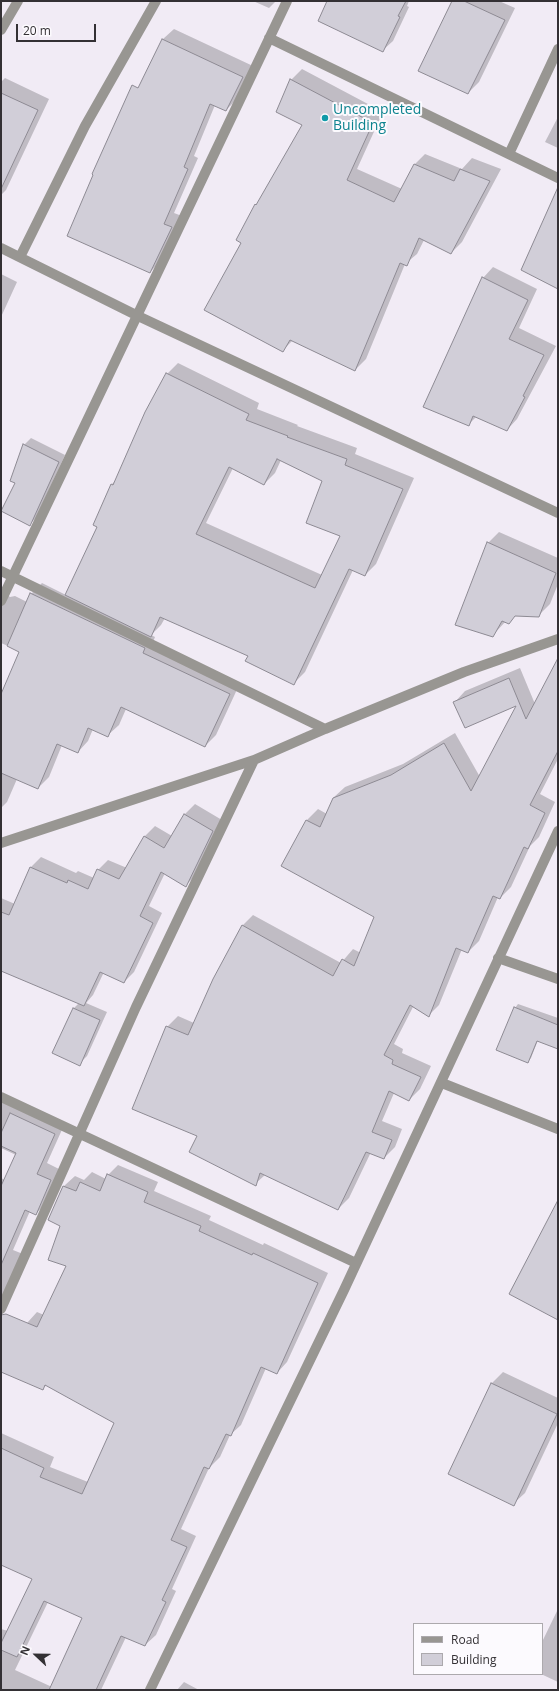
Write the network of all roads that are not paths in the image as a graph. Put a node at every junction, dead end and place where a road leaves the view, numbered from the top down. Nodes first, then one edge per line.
1 (18, 1) edge
2 (156, 1) edge
3 (287, 1) edge
4 (1, 30) edge
5 (269, 38) junction
6 (558, 49) edge
7 (509, 154) junction
8 (558, 178) edge
9 (1, 248) edge
10 (20, 257) junction
11 (138, 316) junction
12 (558, 513) edge
13 (1, 571) edge
14 (13, 576) junction
15 (1, 601) edge
16 (558, 639) edge
17 (324, 729) junction
18 (254, 760) junction
19 (558, 831) edge
20 (1, 843) edge
21 (498, 958) junction
22 (558, 979) edge
23 (442, 1083) junction
24 (1, 1097) edge
25 (558, 1129) edge
26 (80, 1133) junction
27 (356, 1263) junction
28 (1, 1309) edge
29 (150, 1690) edge

1 - 4 street
2 - 10 street
3 - 5 street
5 - 7 street
5 - 11 street
6 - 7 street
7 - 8 street
9 - 10 street
10 - 11 street
11 - 12 street
11 - 14 street
13 - 14 street
14 - 15 street
14 - 17 street
16 - 17 street
17 - 18 street
18 - 20 street
18 - 26 street
19 - 21 street
21 - 22 street
21 - 23 street
23 - 25 street
23 - 27 street
24 - 26 street
26 - 27 street
26 - 28 street
27 - 29 street

